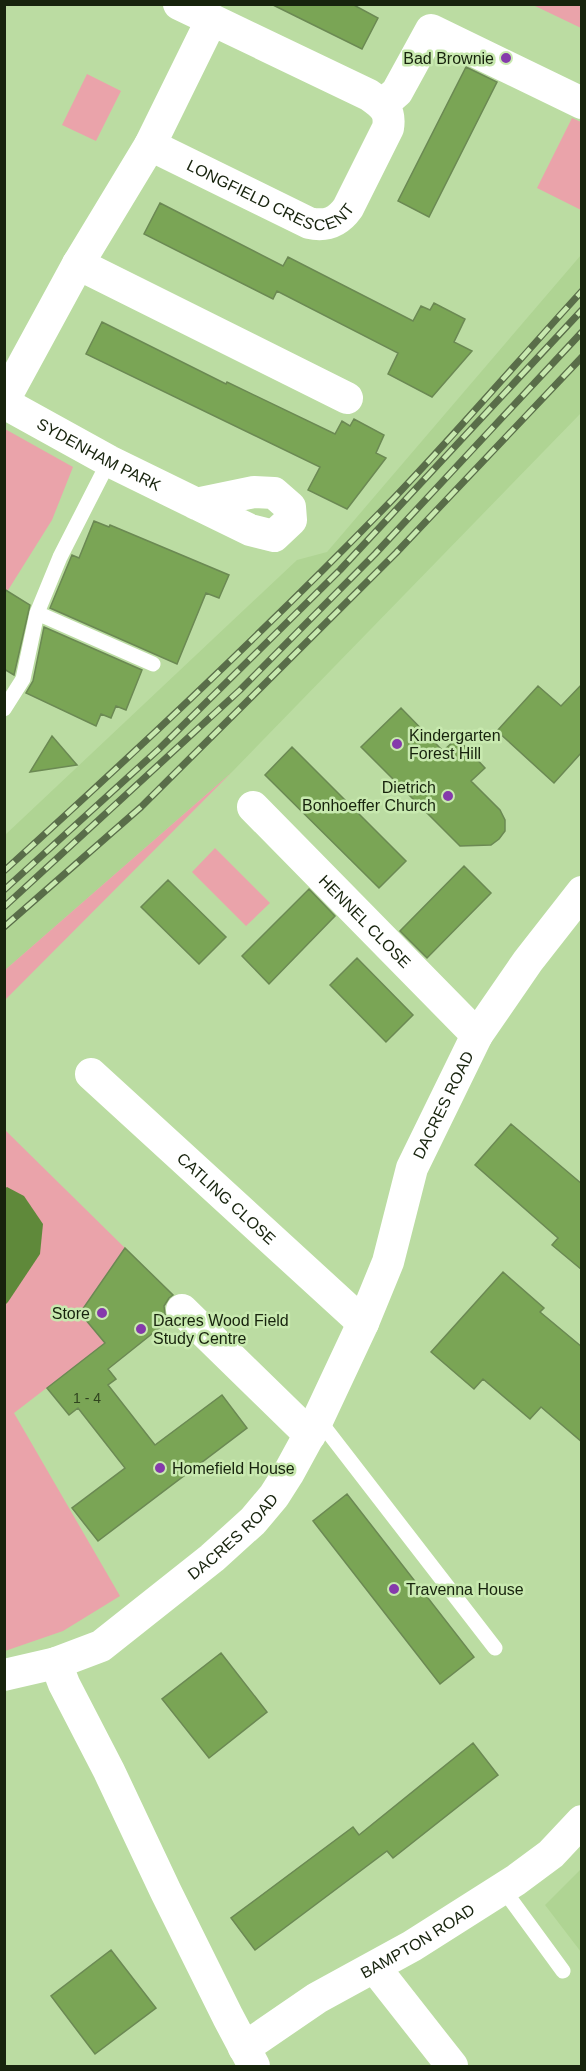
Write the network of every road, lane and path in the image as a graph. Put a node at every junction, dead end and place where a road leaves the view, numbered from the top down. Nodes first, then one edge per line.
1 (179, 4) edge
2 (211, 21) junction
3 (582, 103) edge
4 (382, 105) junction
5 (150, 145) junction
6 (78, 264) junction
7 (347, 398) dead end
8 (4, 401) edge
9 (109, 461) junction
10 (196, 504) dead end
11 (37, 613) junction
12 (153, 664) dead end
13 (4, 709) edge
14 (253, 807) dead end
15 (582, 892) edge
16 (477, 1035) junction
17 (91, 1074) dead end
18 (182, 1310) dead end
19 (363, 1323) junction
20 (314, 1427) junction
21 (495, 1648) dead end
22 (56, 1663) junction
23 (4, 1675) edge
24 (582, 1821) edge
25 (503, 1888) junction
26 (375, 1968) junction
27 (563, 1971) dead end
28 (249, 2057) edge
29 (452, 2067) edge

1 - 2 street
2 - 4 street
2 - 5 street
3 - 4 street
4 - 5 street, LONGFIELD CRESCENT
5 - 6 street
6 - 7 street
6 - 8 street
8 - 9 street, SYDENHAM PARK
9 - 10 street, SYDENHAM PARK
9 - 11 lane
11 - 12 lane
11 - 13 lane
14 - 16 street, HENNEL CLOSE
15 - 16 street, DACRES ROAD
16 - 19 street, DACRES ROAD
17 - 19 street, CATLING CLOSE
18 - 20 street
19 - 20 street, DACRES ROAD
20 - 21 lane
20 - 22 street, DACRES ROAD
22 - 23 street, DACRES ROAD
22 - 28 street
24 - 25 street, BAMPTON ROAD
25 - 26 street, BAMPTON ROAD
25 - 27 lane
26 - 28 street, BAMPTON ROAD
26 - 29 street

